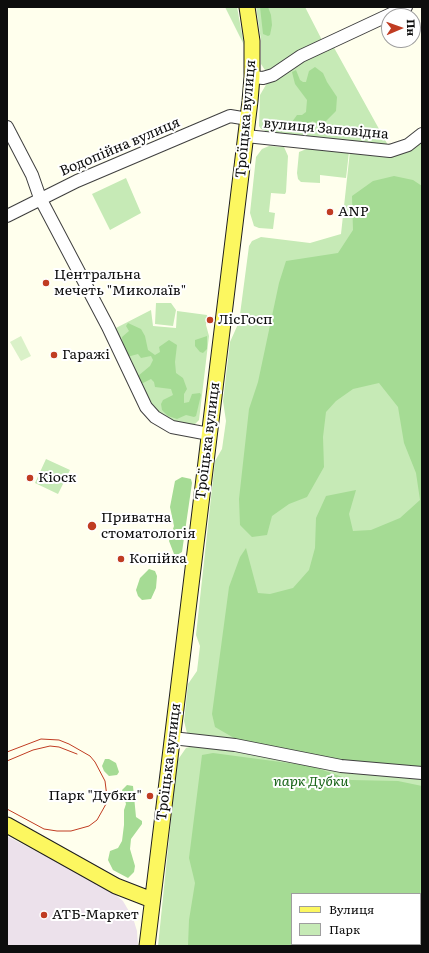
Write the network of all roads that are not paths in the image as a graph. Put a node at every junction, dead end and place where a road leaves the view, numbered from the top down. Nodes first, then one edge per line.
1 (247, 7) edge
2 (406, 7) edge
3 (252, 77) junction
4 (248, 119) junction
5 (7, 127) edge
6 (422, 134) edge
7 (246, 136) junction
8 (40, 198) junction
9 (7, 216) edge
10 (209, 434) junction
11 (172, 738) junction
12 (422, 773) edge
13 (7, 826) edge
14 (152, 900) junction
15 (147, 946) edge

1 - 3 main road, Троїцька вулиця
2 - 3 street
3 - 4 main road, Троїцька вулиця
4 - 7 main road, Троїцька вулиця
4 - 8 street, Водопійна вулиця
5 - 8 street
6 - 7 street, вулиця Заповідна
7 - 10 main road, Троїцька вулиця
8 - 9 street, Водопійна вулиця
8 - 10 street
10 - 11 main road, Троїцька вулиця
11 - 12 street
11 - 14 main road, Троїцька вулиця
13 - 14 main road
14 - 15 main road, Троїцька вулиця

